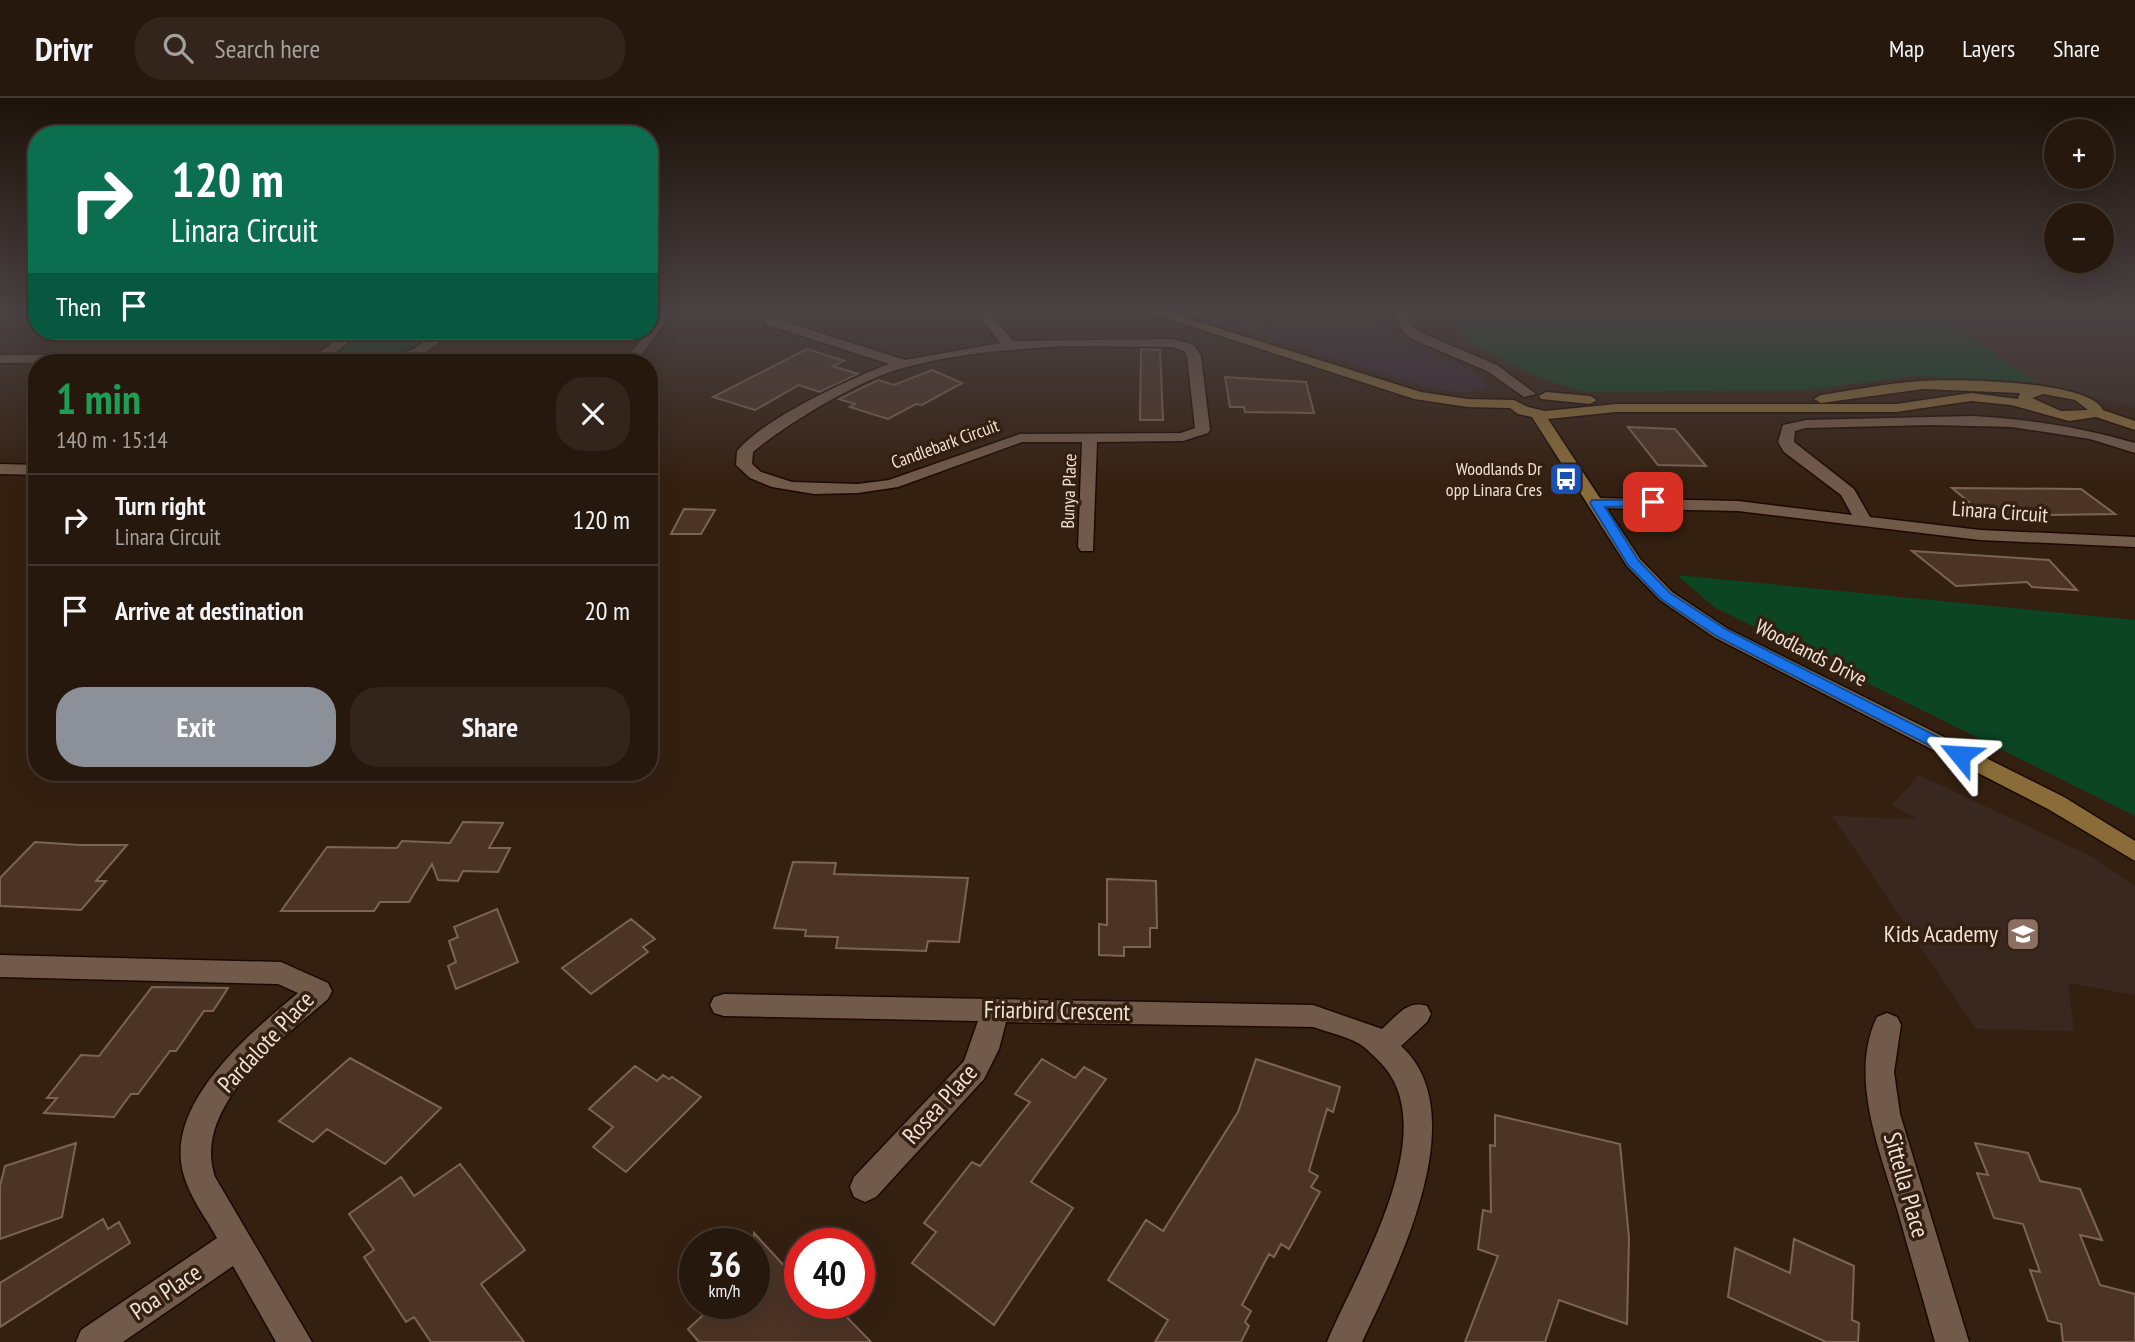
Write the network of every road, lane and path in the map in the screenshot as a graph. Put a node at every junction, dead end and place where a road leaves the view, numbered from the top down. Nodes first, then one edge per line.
1 (889, 370) edge
2 (1195, 370) edge
3 (1337, 370) edge
4 (1495, 370) edge
5 (2043, 390) junction
6 (1529, 394) junction
7 (1546, 396) junction
8 (1514, 404) junction
9 (2042, 409) junction
10 (1561, 412) junction
11 (2096, 412) junction
12 (1538, 415) junction
13 (2135, 425) edge
14 (1090, 436) junction
15 (2135, 448) edge
16 (0, 470) edge
17 (28, 470) edge
18 (1597, 503) junction
19 (1863, 520) junction
20 (2135, 542) edge
21 (1087, 547) dead end
22 (2135, 852) edge
23 (0, 966) edge
24 (724, 1005) dead end
25 (995, 1010) junction
26 (1417, 1013) dead end
27 (1887, 1025) dead end
28 (1384, 1045) junction
29 (865, 1187) dead end
30 (238, 1243) junction
31 (93, 1342) edge
32 (295, 1342) edge
33 (1344, 1342) edge
34 (1952, 1342) edge

1 - 14 street, Candlebark Circuit
2 - 14 street, Candlebark Circuit
3 - 8 main road
4 - 6 street
5 - 7 main road
5 - 9 main road
5 - 11 main road
6 - 7 main road
6 - 8 main road
7 - 10 main road
8 - 12 main road
9 - 10 main road
9 - 11 main road
10 - 12 main road
11 - 13 main road
12 - 18 main road, Woodlands Drive
14 - 21 street, Bunya Place
15 - 19 street
16 - 17 street
18 - 19 street, Linara Circuit
18 - 22 main road, Woodlands Drive
19 - 20 street, Linara Circuit
23 - 30 street, Pardalote Place
24 - 25 street, Friarbird Crescent
25 - 28 street, Friarbird Crescent
25 - 29 street, Rosea Place
26 - 28 street
27 - 34 street, Sittella Place
28 - 33 street, Friarbird Crescent
30 - 31 street, Poa Place
30 - 32 street, Pardalote Place

